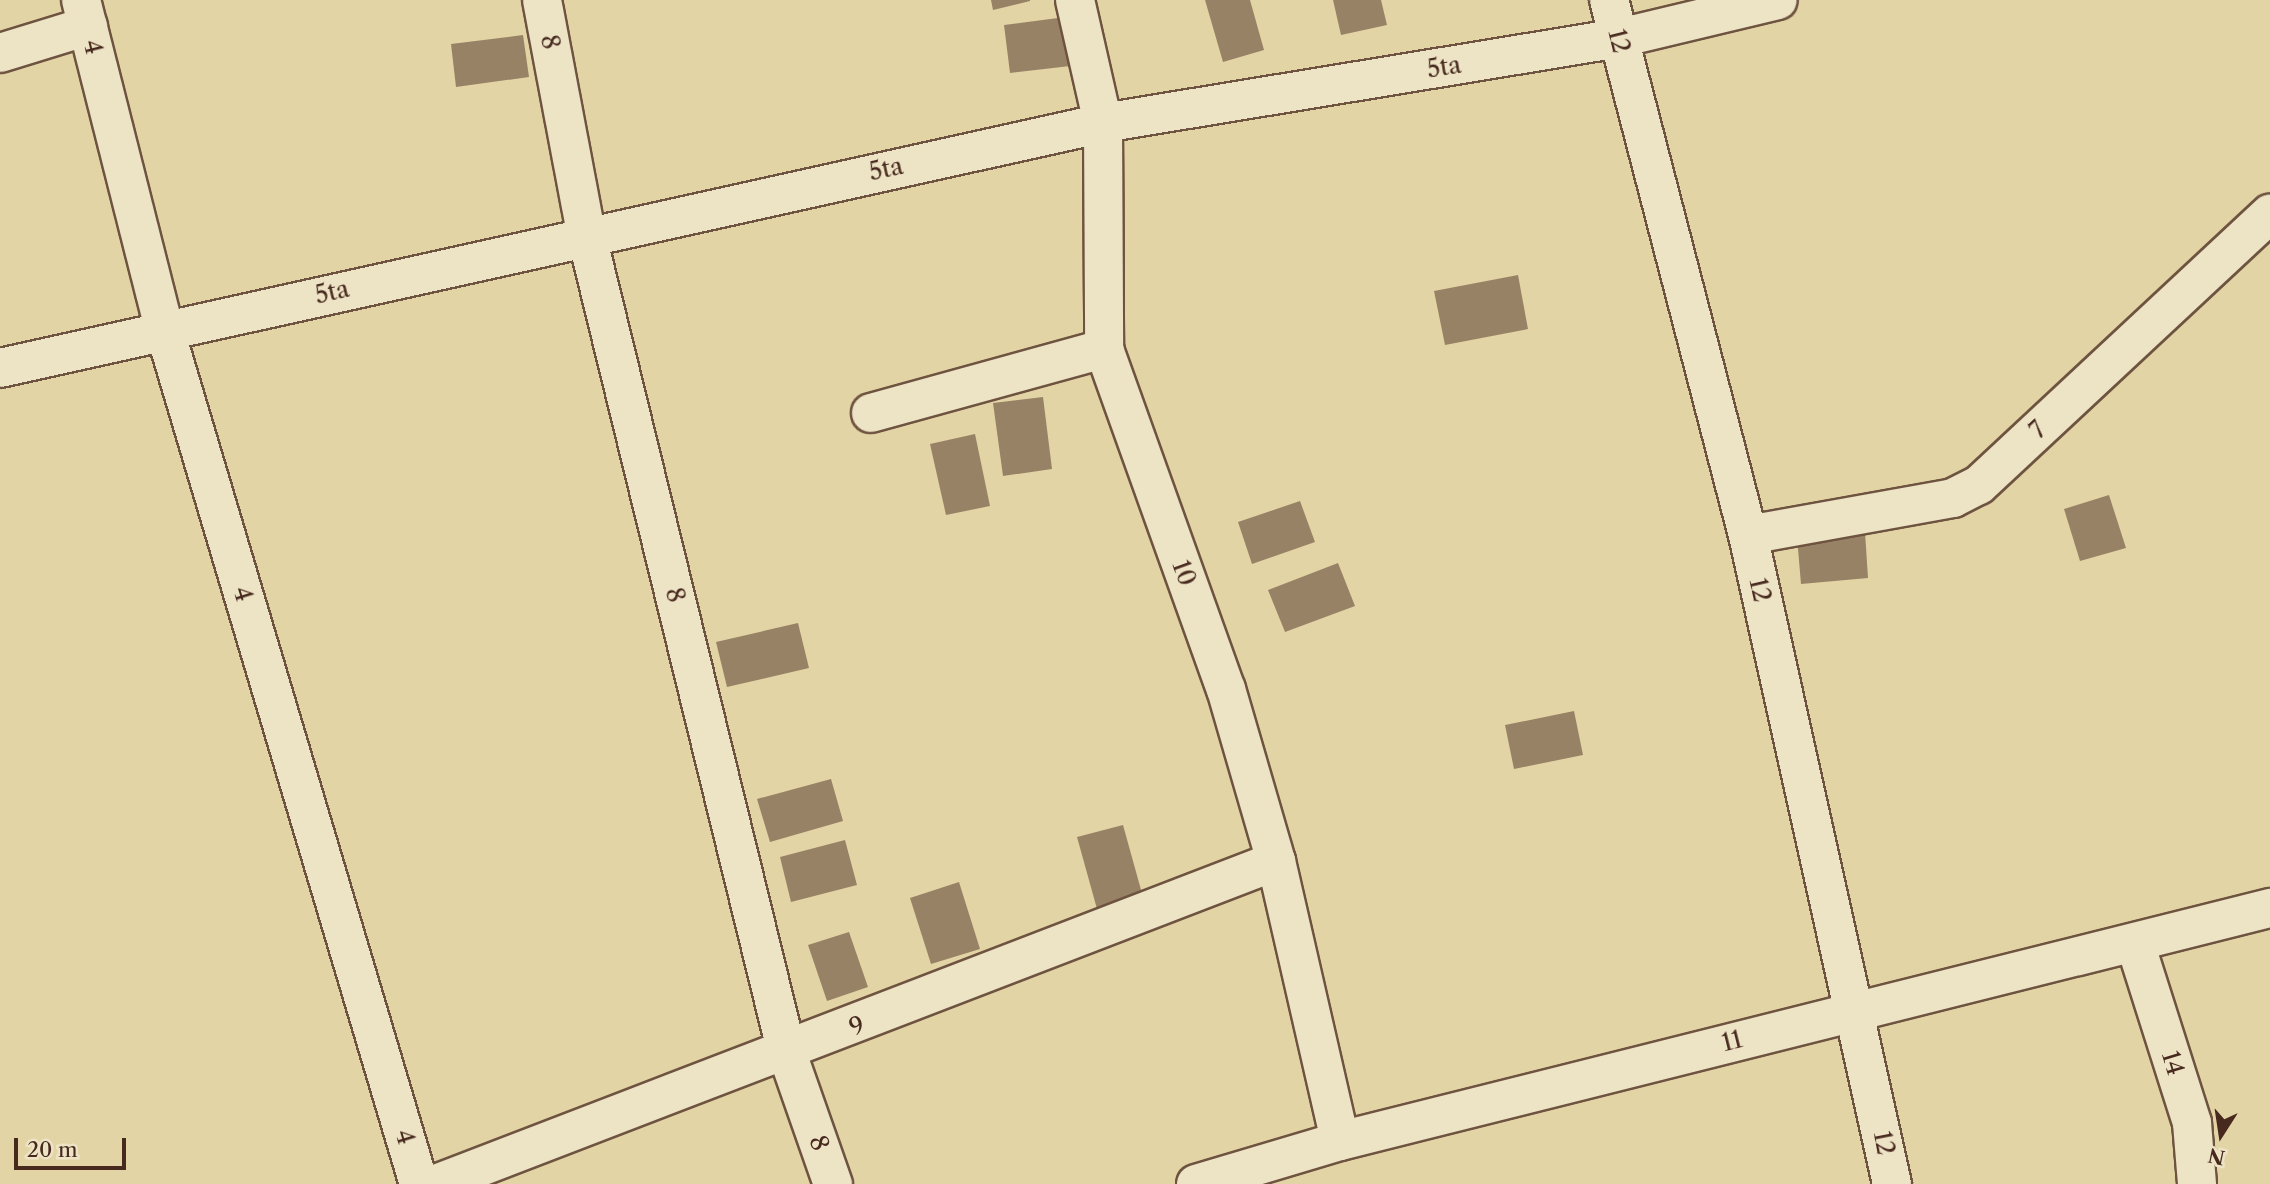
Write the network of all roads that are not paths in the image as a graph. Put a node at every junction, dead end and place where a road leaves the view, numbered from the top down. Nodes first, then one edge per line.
1 (542, 0) edge
2 (1075, 0) edge
3 (1609, 0) edge
4 (1778, 0) edge
5 (84, 13) edge
6 (1619, 38) junction
7 (0, 53) edge
8 (1103, 123) junction
9 (2270, 214) edge
10 (586, 233) junction
11 (165, 331) junction
12 (1104, 349) junction
13 (0, 368) edge
14 (871, 413) dead end
15 (1748, 535) junction
16 (1276, 862) junction
17 (2270, 908) edge
18 (2135, 943) junction
19 (1857, 1009) junction
20 (787, 1053) junction
21 (1340, 1142) junction
22 (419, 1184) edge
23 (436, 1184) edge
24 (833, 1184) edge
25 (1196, 1184) edge
26 (1892, 1184) edge
27 (2197, 1184) edge

1 - 10 street, 8
2 - 8 street, 10
3 - 6 street, 12
4 - 6 street, 5ta
5 - 7 street
5 - 11 street, 4
6 - 8 street, 5ta
6 - 15 street, 12
8 - 10 street, 5ta
8 - 12 street, 10
9 - 15 street, 7
10 - 11 street, 5ta
10 - 20 street, 8
11 - 13 street, 5ta
11 - 22 street, 4
12 - 14 street
12 - 16 street, 10
15 - 19 street, 12
16 - 20 street, 9
16 - 21 street, 10
17 - 18 street, 11
18 - 19 street, 11
18 - 27 street, 14
19 - 21 street, 11
19 - 26 street, 12
20 - 23 street, 9
20 - 24 street, 8
21 - 25 street, 11

